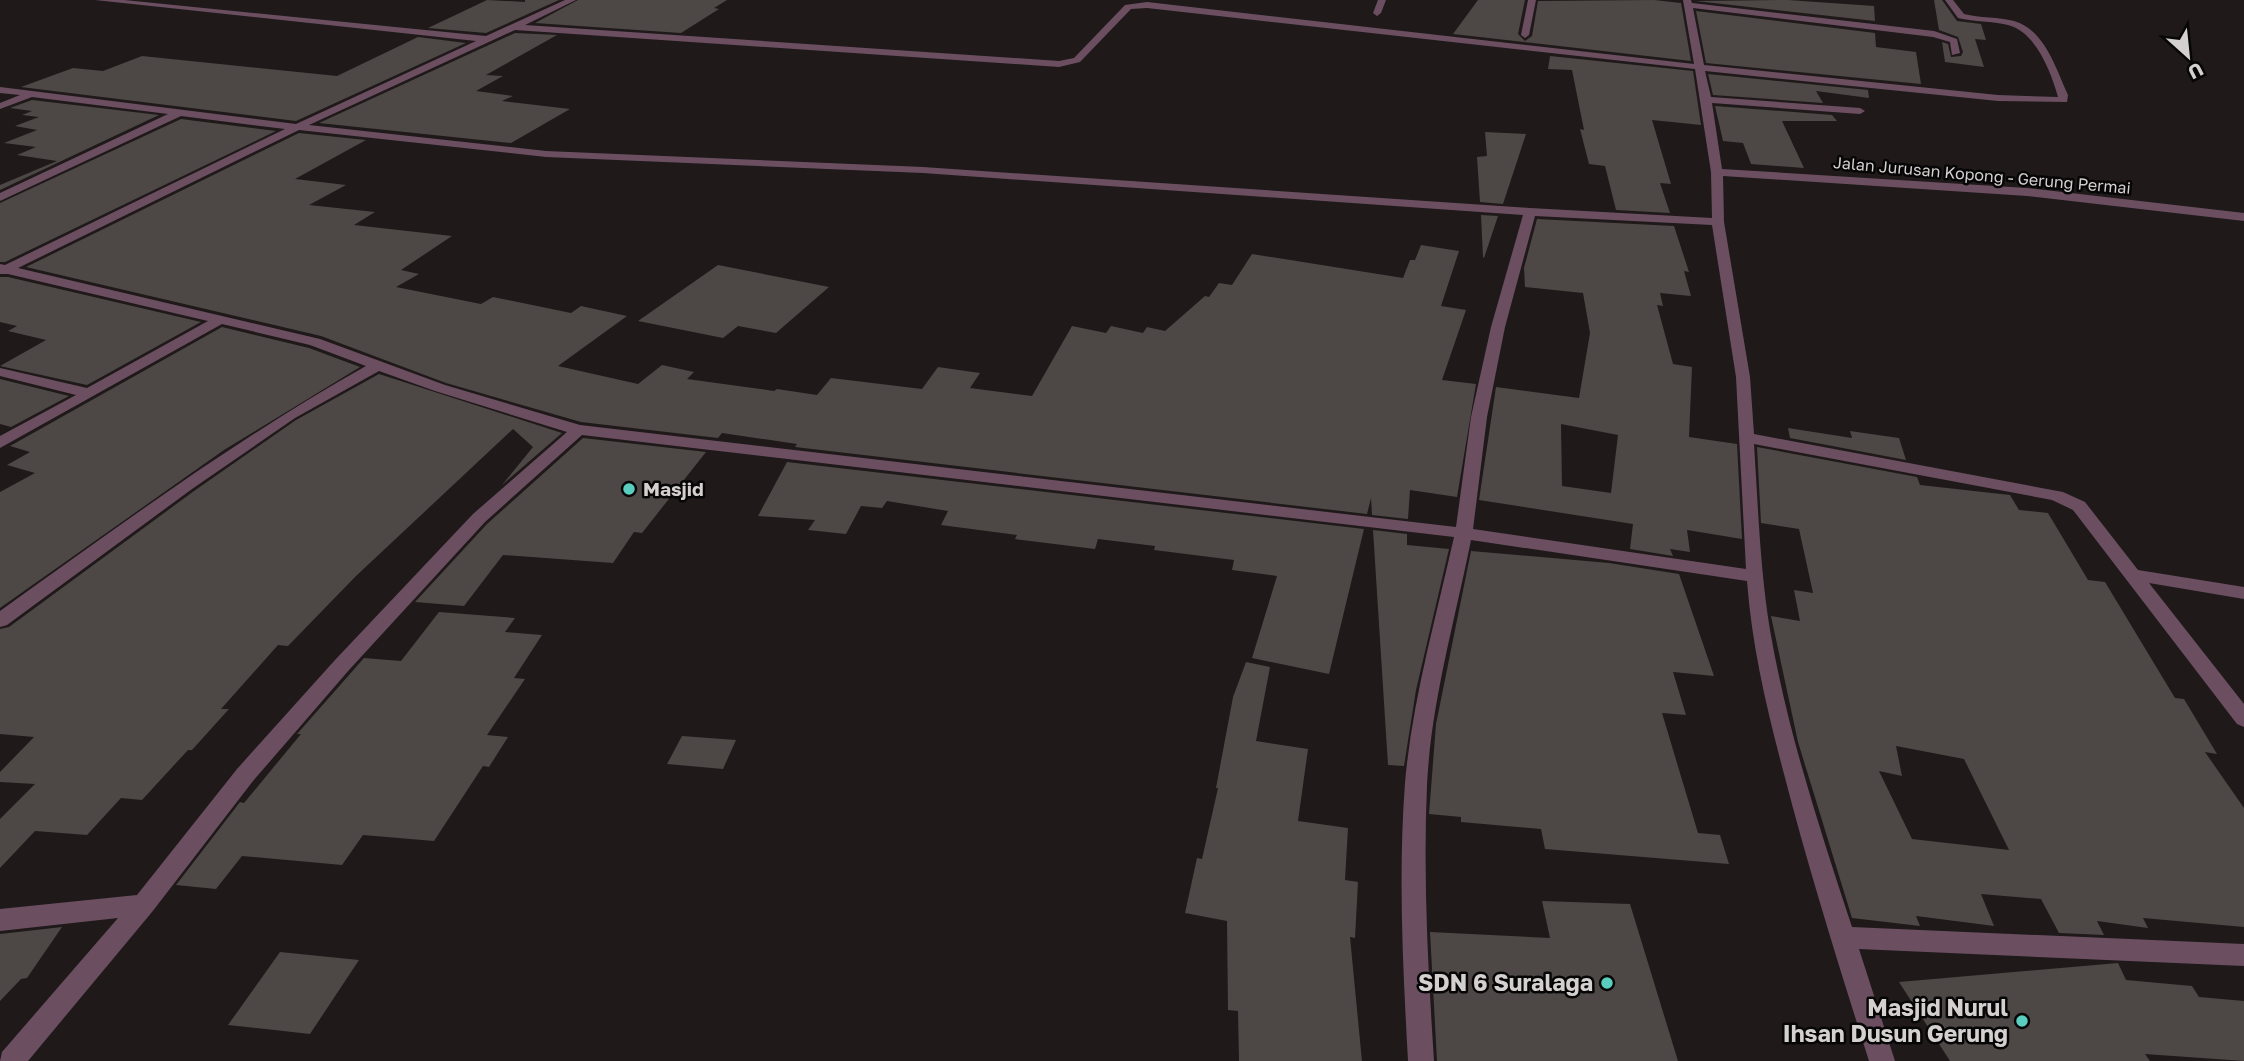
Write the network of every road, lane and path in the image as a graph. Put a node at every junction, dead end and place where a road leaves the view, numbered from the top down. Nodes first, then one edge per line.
1 (99, 0) edge
2 (572, 0) edge
3 (1382, 0) edge
4 (1532, 0) edge
5 (1949, 0) edge
6 (1688, 3) edge
7 (1377, 13) dead end
8 (514, 27) junction
9 (1525, 35) dead end
10 (486, 39) junction
11 (1955, 53) dead end
12 (1700, 68) junction
13 (0, 90) edge
14 (34, 94) junction
15 (1706, 100) junction
16 (0, 106) edge
17 (181, 111) junction
18 (1860, 111) dead end
19 (297, 127) junction
20 (1717, 173) junction
21 (0, 197) edge
22 (1530, 212) junction
23 (2244, 217) edge
24 (1718, 222) junction
25 (2, 270) edge
26 (222, 319) junction
27 (378, 365) junction
28 (0, 372) edge
29 (88, 393) junction
30 (578, 430) junction
31 (1747, 438) junction
32 (0, 443) edge
33 (1464, 533) junction
34 (2134, 575) junction
35 (1755, 576) junction
36 (2244, 593) edge
37 (0, 620) edge
38 (2244, 719) edge
39 (144, 905) junction
40 (0, 920) edge
41 (1843, 937) junction
42 (2244, 955) edge
43 (11, 1061) edge
44 (1421, 1061) edge
45 (1882, 1061) edge

1 - 10 street
2 - 8 street
3 - 7 street
4 - 9 street
5 - 12 street
6 - 11 street
6 - 12 street
8 - 10 street
8 - 12 street
10 - 19 street
12 - 15 street
13 - 14 street
14 - 16 street
14 - 17 street
15 - 18 street
15 - 20 street
17 - 19 street
17 - 21 street
19 - 22 street
19 - 25 street
20 - 23 street, Jalan Jurusan Kopong - Gerung Permai
20 - 24 street
22 - 24 street
22 - 33 street
24 - 31 street
25 - 26 street
26 - 27 street
26 - 29 street
27 - 30 street
27 - 37 street
28 - 29 street
29 - 32 street
30 - 33 street
30 - 39 street
31 - 34 street
31 - 35 street
33 - 35 street
33 - 44 street
34 - 36 street
34 - 38 street
35 - 41 street
39 - 40 street
39 - 43 street
41 - 42 street
41 - 45 street

